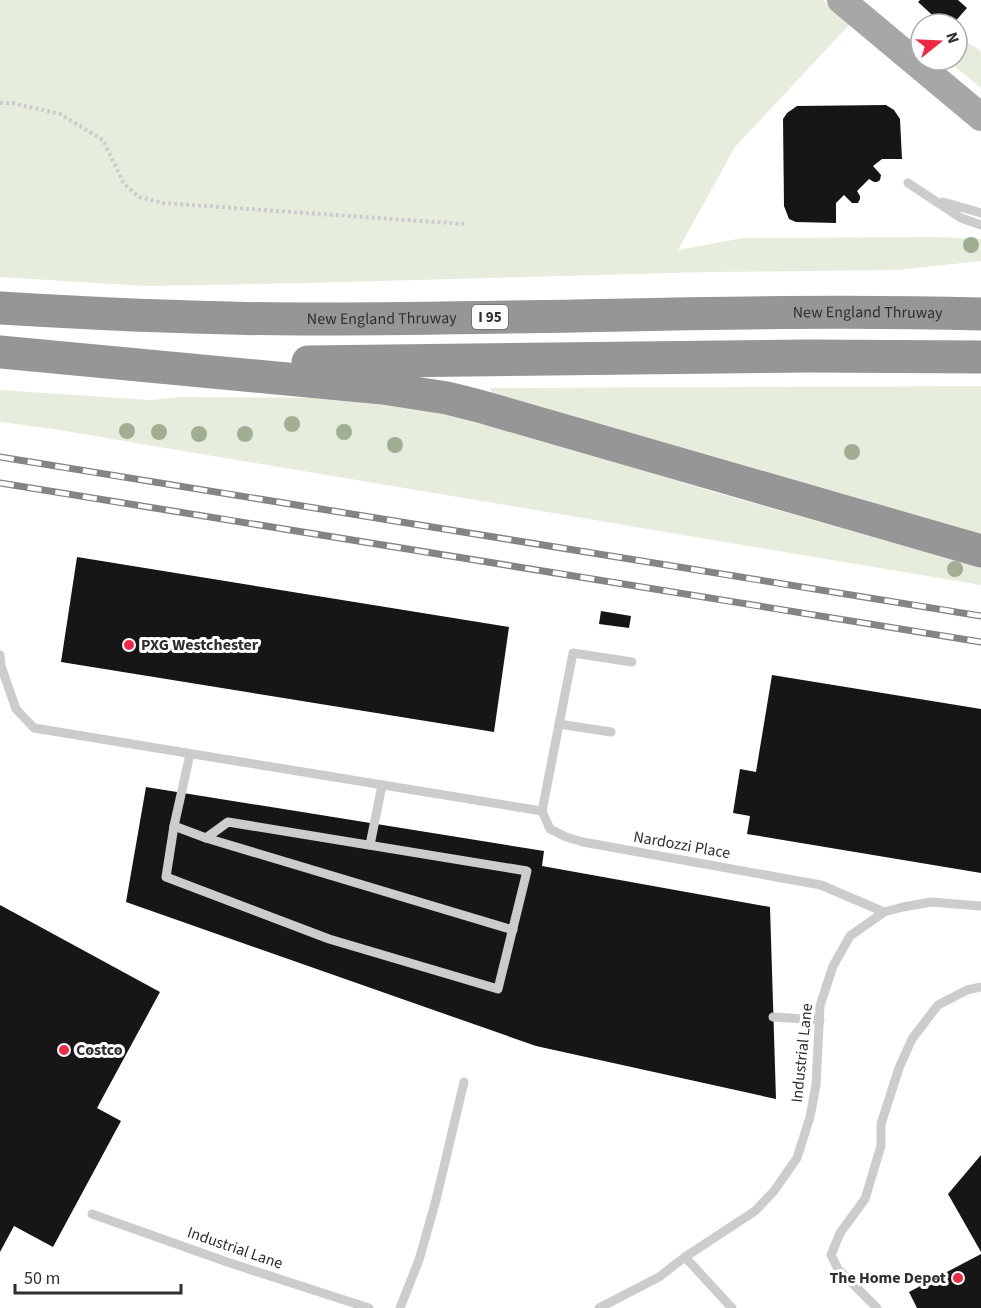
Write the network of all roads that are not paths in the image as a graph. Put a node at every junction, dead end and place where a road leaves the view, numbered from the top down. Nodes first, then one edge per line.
1 (841, 0) edge
2 (981, 117) edge
3 (908, 183) dead end
4 (935, 200) junction
5 (981, 213) edge
6 (981, 225) edge
7 (0, 308) edge
8 (981, 314) edge
9 (0, 351) edge
10 (981, 357) edge
11 (981, 551) edge
12 (0, 655) edge
13 (632, 662) dead end
14 (559, 724) junction
15 (611, 732) dead end
16 (190, 754) junction
17 (382, 785) junction
18 (542, 811) junction
19 (174, 826) junction
20 (206, 838) junction
21 (370, 844) junction
22 (981, 906) edge
23 (884, 912) junction
24 (513, 930) junction
25 (981, 987) edge
26 (773, 1017) dead end
27 (820, 1020) junction
28 (464, 1082) dead end
29 (92, 1214) dead end
30 (685, 1257) junction
31 (369, 1308) edge
32 (400, 1308) edge
33 (598, 1308) edge
34 (732, 1308) edge
35 (877, 1308) edge

1 - 2 main road
3 - 4 lane
4 - 5 lane
4 - 6 lane
7 - 8 highway, New England Thruway / I 95
9 - 10 highway
9 - 11 highway
12 - 16 lane
13 - 14 lane
14 - 15 lane
14 - 18 lane
16 - 17 lane
16 - 19 lane
17 - 18 lane
17 - 21 lane
18 - 23 lane, Nardozzi Place
19 - 20 lane
19 - 24 lane
20 - 21 lane
20 - 24 lane
21 - 24 lane
22 - 23 lane, Industrial Lane
23 - 27 lane, Industrial Lane
25 - 35 lane
26 - 27 lane
27 - 30 lane, Industrial Lane
28 - 32 lane
29 - 31 lane, Industrial Lane
30 - 33 lane, Industrial Lane
30 - 34 lane

